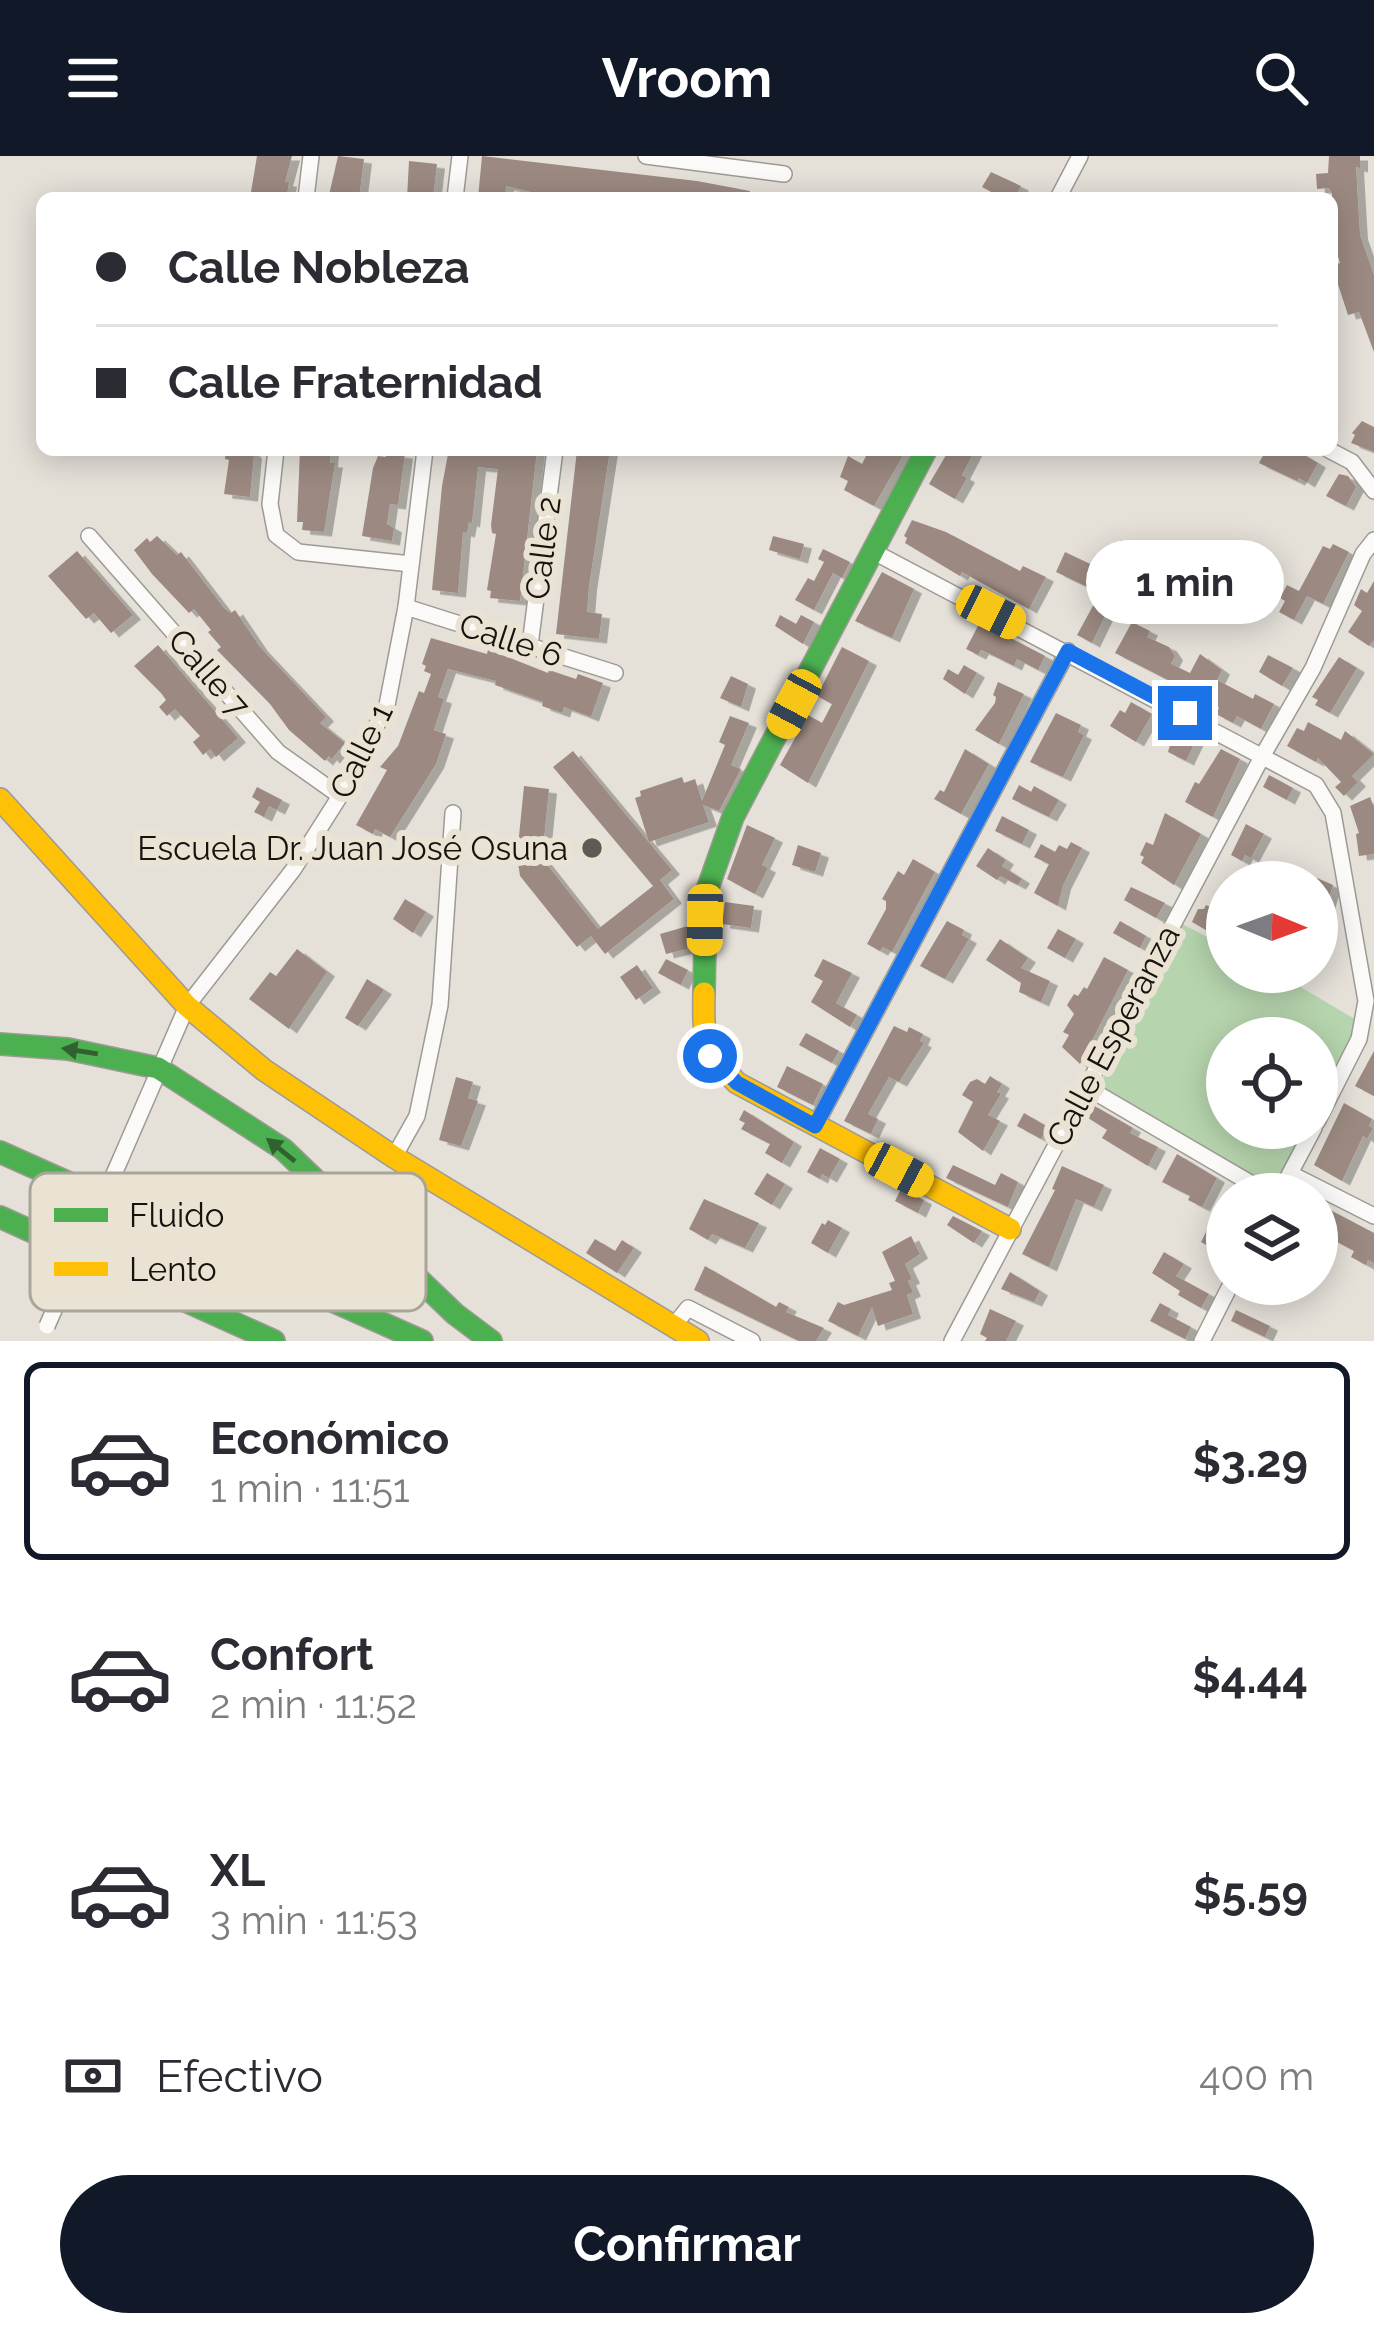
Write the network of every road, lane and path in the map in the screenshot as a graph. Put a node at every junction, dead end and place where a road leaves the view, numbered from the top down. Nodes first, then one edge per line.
1 (311, 156) edge
2 (460, 156) edge
3 (646, 156) edge
4 (1081, 156) edge
5 (721, 160) edge
6 (784, 174) dead end
7 (307, 192) edge
8 (455, 192) edge
9 (1061, 192) edge
10 (1338, 455) edge
11 (275, 456) edge
12 (423, 456) edge
13 (554, 456) edge
14 (923, 456) edge
15 (1374, 490) edge
16 (89, 536) dead end
17 (1374, 540) edge
18 (874, 552) junction
19 (411, 564) junction
20 (406, 607) junction
21 (530, 645) junction
22 (1068, 651) junction
23 (615, 673) dead end
24 (1263, 754) junction
25 (340, 796) junction
26 (0, 799) edge
27 (453, 813) dead end
28 (187, 1006) junction
29 (0, 1044) edge
30 (158, 1068) junction
31 (1338, 1081) edge
32 (1086, 1087) junction
33 (815, 1126) junction
34 (0, 1152) edge
35 (394, 1156) junction
36 (47, 1173) edge
37 (114, 1173) edge
38 (308, 1173) edge
39 (421, 1173) edge
40 (1233, 1173) edge
41 (426, 1176) edge
42 (1338, 1198) edge
43 (1374, 1216) edge
44 (0, 1217) edge
45 (1010, 1229) junction
46 (30, 1231) edge
47 (426, 1287) edge
48 (1220, 1305) edge
49 (208, 1311) edge
50 (355, 1311) edge
51 (672, 1328) junction
52 (274, 1341) edge
53 (422, 1341) edge
54 (491, 1341) edge
55 (698, 1341) edge
56 (752, 1341) edge
57 (952, 1341) edge
58 (1202, 1341) edge

1 - 7 street
2 - 8 street
3 - 5 street
4 - 9 street
5 - 6 street
10 - 15 street
11 - 19 street
12 - 19 street, Calle 1
13 - 21 street, Calle 2
14 - 18 main road
16 - 25 street, Calle 7
17 - 24 street, Calle Esperanza
18 - 22 street
18 - 33 main road
19 - 20 street, Calle 1
20 - 21 street, Calle 6
20 - 25 street, Calle 1
21 - 23 street, Calle 6
22 - 24 street
22 - 33 street
24 - 31 street
24 - 32 street, Calle Esperanza
25 - 28 street, Calle 1
26 - 28 main road
27 - 35 street
28 - 30 street, Calle 1
28 - 35 main road
30 -> 29 main road
30 - 37 street, Calle 1, bridge
38 -> 30 main road
32 - 40 street
32 - 45 street, Calle Esperanza
33 - 45 main road
34 - 36 main road
35 - 39 main road
41 - 51 main road
42 - 43 street
44 - 46 main road
45 - 57 street, Calle Esperanza
54 -> 47 main road
48 - 58 street
49 - 52 main road
50 - 53 main road
51 - 55 main road
51 - 56 street

